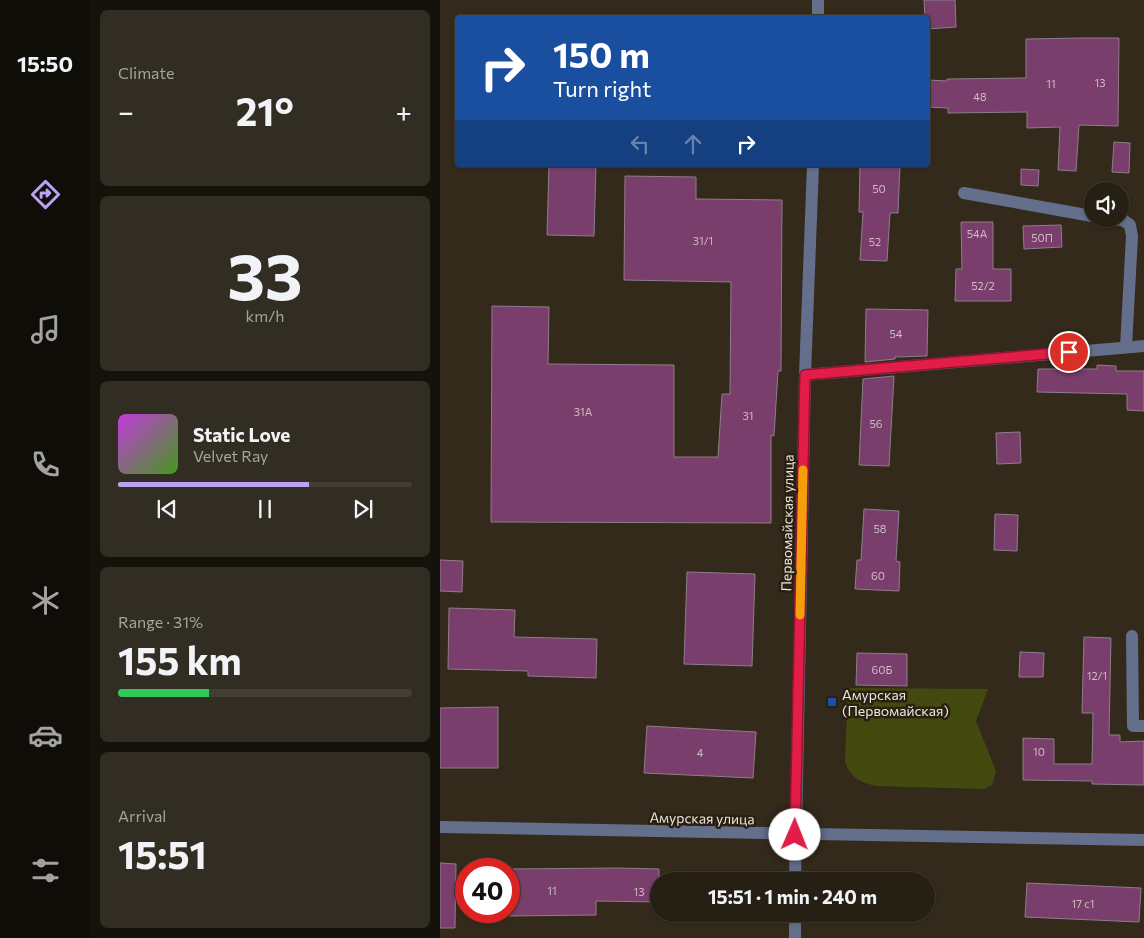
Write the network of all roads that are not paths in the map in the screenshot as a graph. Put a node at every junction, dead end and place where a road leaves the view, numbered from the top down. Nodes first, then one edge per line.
1 (818, 0) edge
2 (818, 15) edge
3 (813, 167) edge
4 (964, 194) dead end
5 (1084, 215) edge
6 (1129, 224) edge
7 (1144, 346) edge
8 (1126, 347) junction
9 (805, 375) junction
10 (1132, 636) dead end
11 (1144, 726) edge
12 (440, 827) edge
13 (795, 835) junction
14 (1144, 840) edge
15 (795, 872) edge
16 (795, 922) edge
17 (795, 938) edge

1 - 2 street
3 - 9 street, Первомайская улица
4 - 5 street
6 - 8 street
7 - 8 street
8 - 9 street
9 - 13 street, Первомайская улица
10 - 11 street
12 - 13 street, Амурская улица
13 - 14 street, Амурская улица
13 - 15 street, Первомайская улица
16 - 17 street

